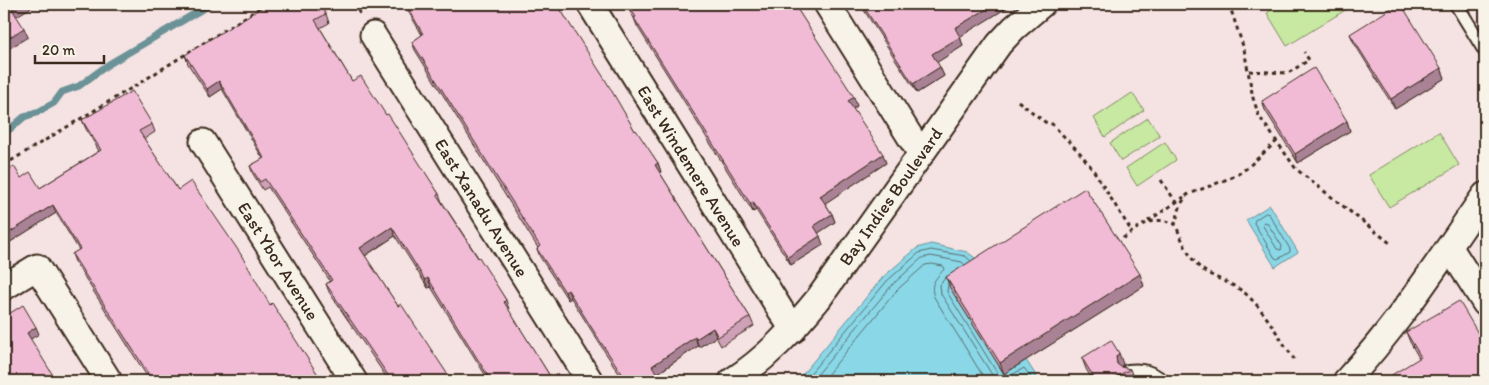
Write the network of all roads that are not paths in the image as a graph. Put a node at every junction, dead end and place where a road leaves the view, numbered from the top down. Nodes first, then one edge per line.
1 (590, 4) edge
2 (827, 4) edge
3 (1042, 4) edge
4 (1456, 4) edge
5 (373, 34) dead end
6 (1485, 52) edge
7 (203, 142) dead end
8 (921, 154) junction
9 (1485, 195) edge
10 (1450, 248) junction
11 (4, 287) edge
12 (1485, 303) edge
13 (793, 330) junction
14 (1128, 371) edge
15 (109, 381) edge
16 (354, 381) edge
17 (590, 381) edge
18 (732, 381) edge
19 (1164, 381) edge
20 (1346, 381) edge

1 - 13 street, East Windemere Avenue
2 - 8 street
3 - 8 street, Bay Indies Boulevard
4 - 6 lane
5 - 17 street, East Xanadu Avenue
7 - 16 street, East Ybor Avenue
8 - 13 street, Bay Indies Boulevard
9 - 10 street
10 - 12 street
10 - 20 street
11 - 15 street
13 - 18 street, Bay Indies Boulevard
14 - 19 lane

